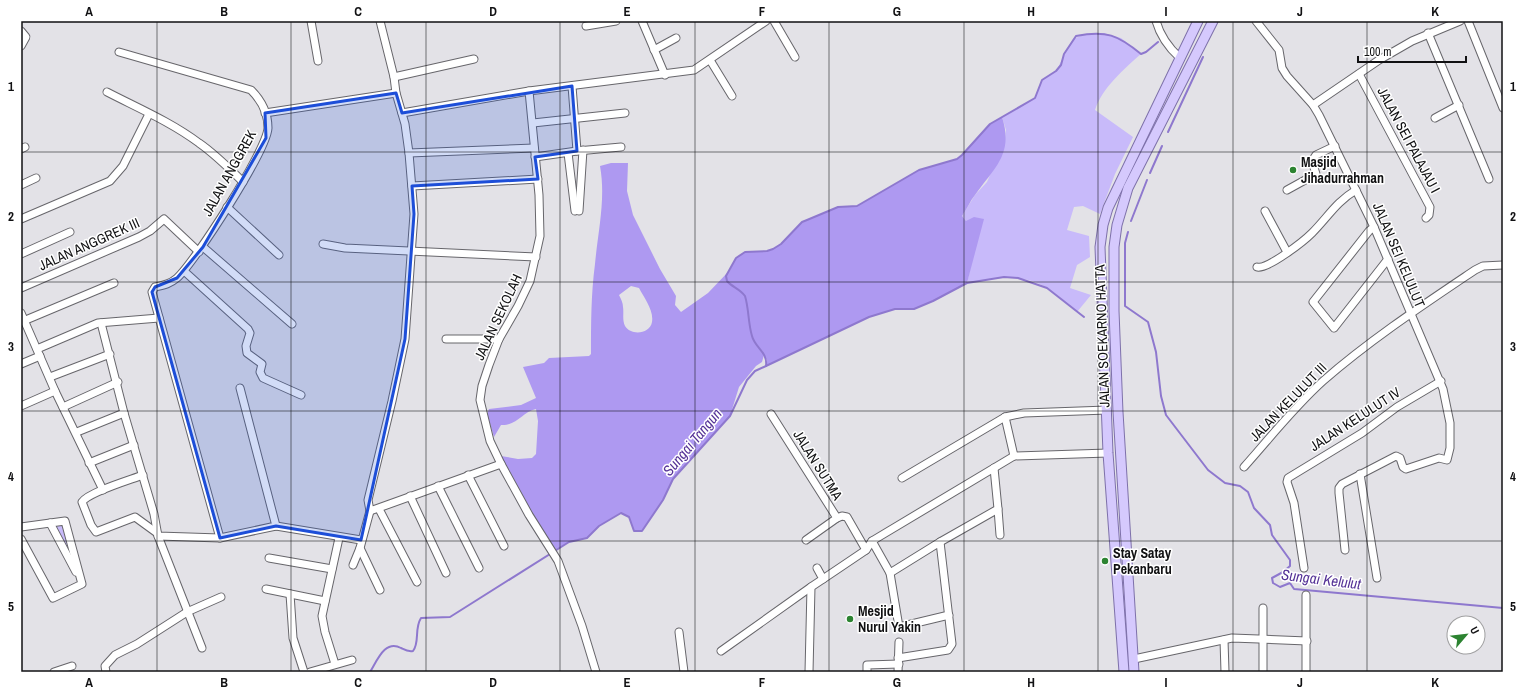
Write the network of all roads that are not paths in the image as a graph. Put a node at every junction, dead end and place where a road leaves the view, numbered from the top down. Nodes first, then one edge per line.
1 (311, 21) edge
2 (380, 21) edge
3 (616, 21) edge
4 (642, 21) edge
5 (774, 21) edge
6 (1156, 21) edge
7 (1198, 21) edge
8 (1213, 21) edge
9 (1256, 21) edge
10 (1460, 21) edge
11 (1468, 21) edge
12 (763, 22) edge
13 (586, 26) dead end
14 (21, 31) edge
15 (1428, 34) junction
16 (676, 38) dead end
17 (1189, 41) junction
18 (21, 46) edge
19 (1200, 48) junction
20 (654, 50) junction
21 (119, 52) dead end
22 (795, 58) dead end
23 (1180, 58) junction
24 (474, 60) dead end
25 (710, 60) junction
26 (318, 61) dead end
27 (1360, 74) junction
28 (665, 75) junction
29 (394, 77) junction
30 (572, 86) junction
31 (107, 92) dead end
32 (529, 92) junction
33 (396, 93) junction
34 (732, 96) dead end
35 (1313, 105) junction
36 (1459, 105) junction
37 (1503, 108) edge
38 (402, 113) junction
39 (625, 113) dead end
40 (149, 114) junction
41 (266, 114) junction
42 (1435, 118) dead end
43 (574, 119) junction
44 (533, 123) junction
45 (1335, 146) junction
46 (620, 147) dead end
47 (534, 148) junction
48 (580, 150) junction
49 (409, 153) junction
50 (568, 153) junction
51 (535, 157) junction
52 (36, 178) dead end
53 (1489, 178) dead end
54 (538, 180) junction
55 (242, 182) junction
56 (21, 185) edge
57 (412, 186) junction
58 (1287, 190) dead end
59 (1356, 190) junction
60 (227, 207) junction
61 (1265, 211) dead end
62 (1426, 218) dead end
63 (21, 219) edge
64 (1374, 227) junction
65 (70, 232) dead end
66 (323, 244) dead end
67 (201, 249) junction
68 (410, 251) junction
69 (1288, 252) junction
70 (21, 254) edge
71 (279, 255) dead end
72 (536, 257) junction
73 (1388, 259) junction
74 (1503, 265) edge
75 (1257, 267) dead end
76 (184, 271) junction
77 (114, 282) dead end
78 (21, 288) edge
79 (21, 313) edge
80 (1410, 314) junction
81 (159, 318) junction
82 (23, 322) edge
83 (102, 323) junction
84 (292, 324) dead end
85 (446, 339) dead end
86 (499, 339) junction
87 (39, 352) junction
88 (110, 354) junction
89 (21, 364) edge
90 (50, 377) junction
91 (1440, 381) junction
92 (118, 382) junction
93 (240, 388) dead end
94 (55, 391) junction
95 (301, 395) dead end
96 (21, 406) edge
97 (63, 407) junction
98 (1107, 410) junction
99 (124, 413) junction
100 (771, 414) dead end
101 (1005, 416) junction
102 (77, 432) junction
103 (134, 445) junction
104 (1108, 453) junction
105 (1014, 456) junction
106 (89, 463) junction
107 (501, 464) junction
108 (1244, 466) dead end
109 (994, 468) junction
110 (1360, 474) junction
111 (468, 475) junction
112 (143, 476) junction
113 (902, 478) dead end
114 (438, 486) junction
115 (103, 490) junction
116 (410, 496) junction
117 (379, 508) junction
118 (998, 509) junction
119 (370, 511) junction
120 (837, 518) junction
121 (50, 523) junction
122 (276, 526) junction
123 (21, 527) edge
124 (158, 535) junction
125 (1000, 535) dead end
126 (220, 538) junction
127 (339, 538) junction
128 (21, 540) edge
129 (361, 540) junction
130 (806, 540) dead end
131 (872, 541) junction
132 (940, 542) junction
133 (504, 546) dead end
134 (360, 548) junction
135 (866, 550) junction
136 (1345, 550) dead end
137 (269, 558) dead end
138 (1128, 560) junction
139 (1115, 562) junction
140 (353, 565) dead end
141 (479, 568) dead end
142 (817, 568) dead end
143 (1304, 568) dead end
144 (332, 569) junction
145 (446, 573) dead end
146 (890, 573) junction
147 (1377, 578) dead end
148 (823, 579) junction
149 (417, 582) dead end
150 (82, 584) junction
151 (811, 587) junction
152 (266, 589) dead end
153 (380, 590) dead end
154 (290, 594) junction
155 (1306, 595) dead end
156 (221, 598) dead end
157 (326, 601) junction
158 (1262, 608) dead end
159 (187, 612) junction
160 (949, 615) junction
161 (679, 632) dead end
162 (1263, 638) junction
163 (1224, 640) junction
164 (1307, 641) junction
165 (899, 642) dead end
166 (202, 648) dead end
167 (721, 651) dead end
168 (1134, 659) junction
169 (352, 660) dead end
170 (335, 664) junction
171 (898, 665) edge
172 (72, 666) dead end
173 (54, 672) edge
174 (106, 672) edge
175 (304, 672) edge
176 (310, 672) edge
177 (596, 672) edge
178 (684, 672) edge
179 (809, 672) edge
180 (867, 672) edge
181 (1124, 672) edge
182 (1134, 672) edge
183 (1225, 672) edge
184 (1263, 672) edge
185 (1306, 672) edge

1 - 26 street
2 - 29 street
3 - 13 street
4 - 20 street
5 - 22 street
6 - 23 street
7 - 17 main road, JALAN SOEKARNO HATTA
8 - 19 main road, JALAN SOEKARNO HATTA
9 - 35 street, JALAN SEI KELULUT
10 - 15 street
11 - 37 street
12 - 25 street
14 - 18 street
15 - 27 street
15 - 36 street
16 - 20 street
17 - 19 main road
17 - 23 main road, JALAN SOEKARNO HATTA
19 - 138 main road, JALAN SOEKARNO HATTA
20 - 28 street
21 - 41 street
23 - 98 main road, JALAN SOEKARNO HATTA
24 - 29 street
25 - 28 street
25 - 34 street
27 - 35 street
27 - 62 street, JALAN SEI PALAJAU I
28 - 30 street
29 - 33 street
30 - 32 street
30 - 43 street
31 - 40 street
32 - 38 street
32 - 44 street, JALAN SEKOLAH
33 - 38 street
33 - 41 street
35 - 45 street, JALAN SEI KELULUT
36 - 42 street
36 - 53 street
38 - 49 street
39 - 43 street
40 - 55 street
40 - 63 street
41 - 55 street, JALAN ANGGREK
43 - 44 street
43 - 48 street
44 - 47 street, JALAN SEKOLAH
45 - 58 street
45 - 59 street, JALAN SEI KELULUT
46 - 48 street
47 - 49 street
47 - 51 street, JALAN SEKOLAH
48 - 50 street
48 - 50 street
49 - 57 street
50 - 51 street
51 - 54 street, JALAN SEKOLAH
52 - 56 street
54 - 57 street
54 - 72 street, JALAN SEKOLAH
55 - 60 street, JALAN ANGGREK
57 - 68 street
59 - 64 street, JALAN SEI KELULUT
59 - 69 street
60 - 67 street, JALAN ANGGREK
60 - 71 street
61 - 69 street
64 - 73 street, JALAN SEI KELULUT
64 - 73 street
65 - 70 street
66 - 68 street
67 - 76 street, JALAN ANGGREK
67 - 78 street, JALAN ANGGREK III
67 - 84 street
68 - 72 street
68 - 119 street
69 - 75 street
72 - 86 street, JALAN SEKOLAH
73 - 80 street, JALAN SEI KELULUT
74 - 80 street, JALAN KELULUT III
76 - 81 street, JALAN ANGGREK
76 - 95 street
77 - 82 street
79 - 82 street
80 - 91 street, JALAN SEI KELULUT
80 - 108 street, JALAN KELULUT III
81 - 83 street
81 - 126 street
82 - 87 street
83 - 87 street
83 - 88 street
85 - 86 street
86 - 107 street, JALAN SEKOLAH
87 - 89 street
87 - 90 street
88 - 90 street
88 - 92 street
90 - 94 street
91 - 110 street, JALAN SEI KELULUT
91 - 143 street, JALAN KELULUT IV
92 - 97 street
92 - 99 street
93 - 122 street
94 - 96 street
94 - 97 street
97 - 102 street
98 - 101 street
98 - 104 main road, JALAN SOEKARNO HATTA
99 - 102 street
99 - 103 street
100 - 120 street, JALAN SUTMA
101 - 105 street
101 - 113 street
102 - 106 street
103 - 106 street
103 - 112 street
104 - 105 street
104 - 139 main road, JALAN SOEKARNO HATTA
105 - 109 street
106 - 115 street
107 - 111 street
107 - 177 street, JALAN SEKOLAH
109 - 118 street
109 - 131 street
110 - 136 street
110 - 147 street
111 - 114 street
111 - 133 street
112 - 115 street
112 - 124 street
114 - 116 street
114 - 141 street
115 - 124 street
116 - 117 street
116 - 145 street
117 - 119 street
117 - 149 street
118 - 125 street
118 - 132 street
119 - 129 street
120 - 130 street, JALAN SUTMA
120 - 135 street
121 - 123 street
121 - 150 street
121 - 150 street
122 - 126 street
122 - 127 street
124 - 126 street
124 - 159 street
127 - 129 street
127 - 144 street
128 - 150 street
129 - 134 street
131 - 135 street
131 - 146 street
132 - 146 street
132 - 160 street
134 - 140 street
134 - 153 street
135 - 148 street
137 - 144 street
138 - 139 main road
138 - 168 main road, JALAN SOEKARNO HATTA
139 - 181 main road, JALAN SOEKARNO HATTA
142 - 148 street
144 - 157 street
146 - 160 street
148 - 151 street
151 - 167 street
151 - 179 street
152 - 154 street
154 - 157 street
154 - 175 street
155 - 164 street
156 - 159 street
157 - 170 street
158 - 162 street
159 - 166 street
159 - 174 street
160 - 171 street
161 - 178 street
162 - 163 street
162 - 164 street
162 - 184 street
163 - 168 street
163 - 183 street
164 - 185 street
165 - 171 street
168 - 182 main road, JALAN SOEKARNO HATTA
169 - 170 street
170 - 176 street
171 - 180 street
172 - 173 street

